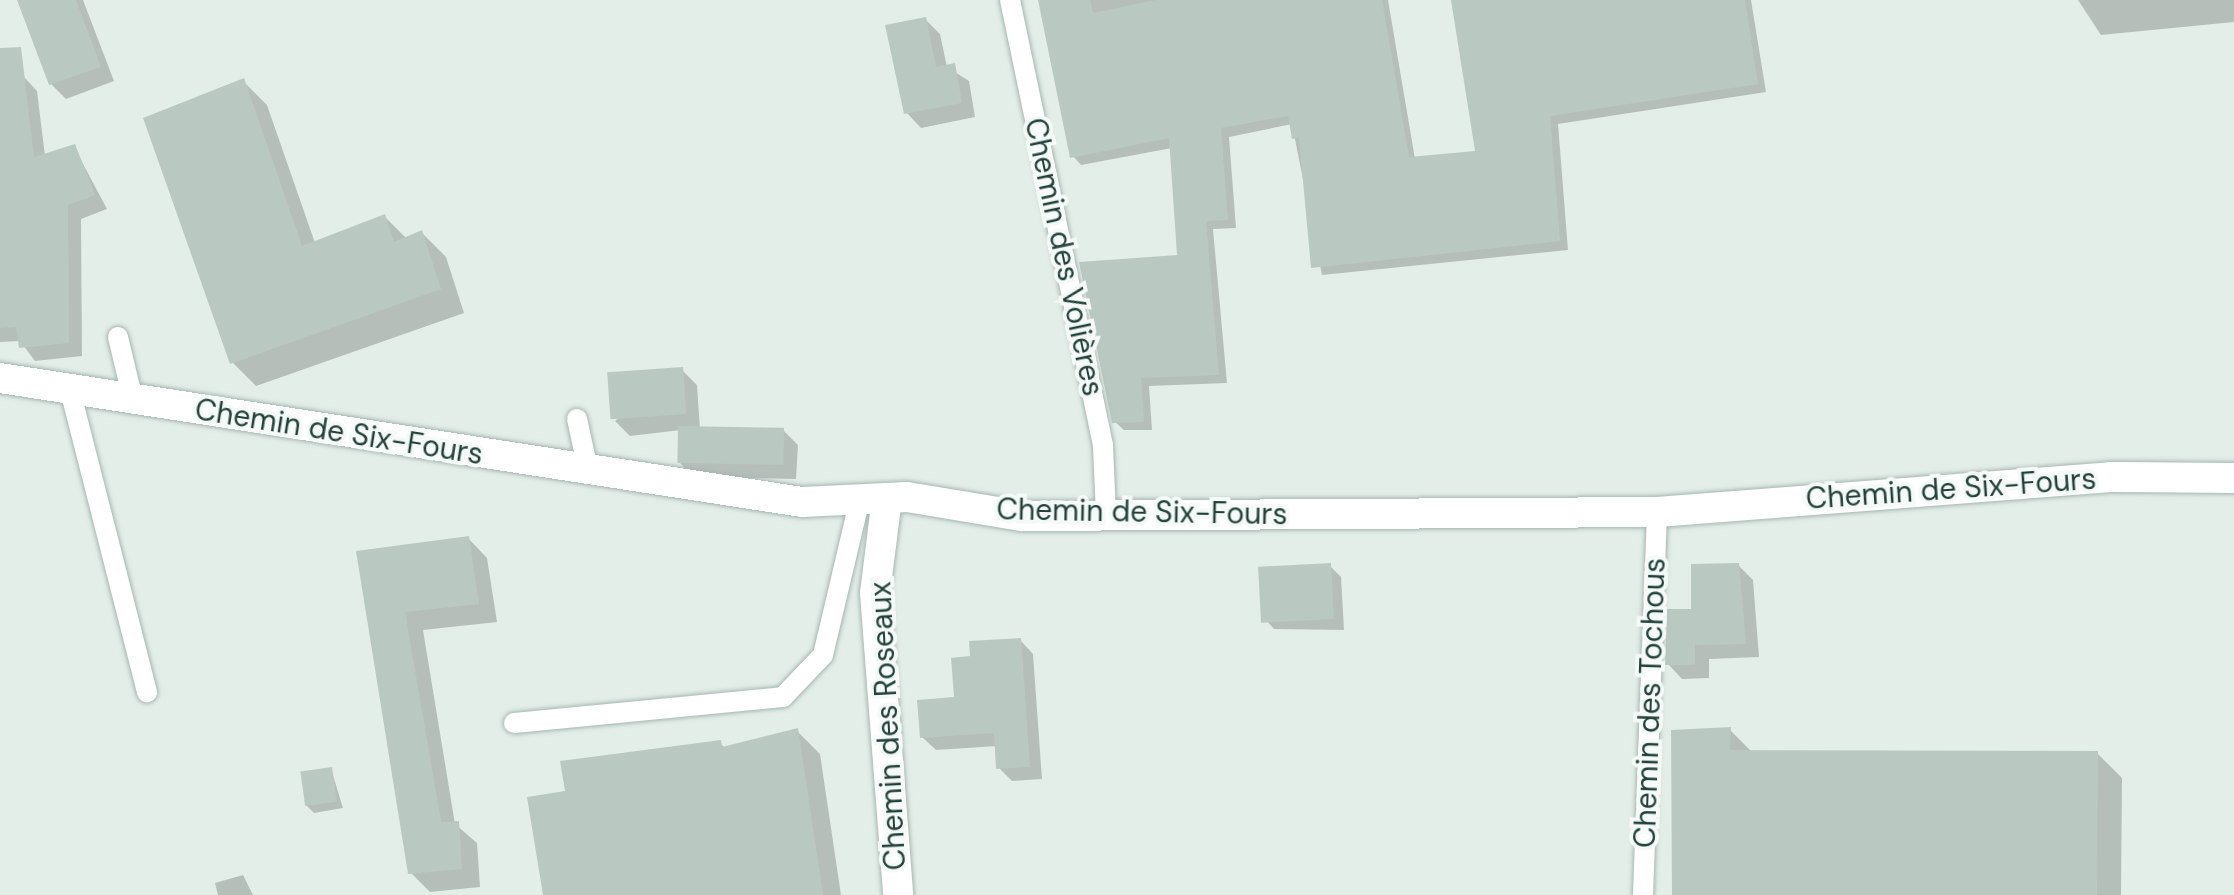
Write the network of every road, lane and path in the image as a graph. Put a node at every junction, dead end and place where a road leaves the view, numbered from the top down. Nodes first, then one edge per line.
1 (1010, 0) edge
2 (118, 337) dead end
3 (0, 378) edge
4 (70, 390) junction
5 (133, 400) junction
6 (578, 419) dead end
7 (588, 470) junction
8 (2234, 478) edge
9 (874, 499) junction
10 (1657, 512) junction
11 (1106, 516) junction
12 (147, 692) dead end
13 (514, 723) dead end
14 (898, 895) edge
15 (1643, 895) edge

1 - 11 lane, Chemin des Volières
2 - 5 lane
3 - 4 street, Chemin de Six-Fours
4 - 5 street, Chemin de Six-Fours
4 - 12 lane
5 - 7 street, Chemin de Six-Fours
6 - 7 lane
7 - 9 street, Chemin de Six-Fours
8 - 10 street, Chemin de Six-Fours
9 - 11 street, Chemin de Six-Fours
9 - 13 lane
9 - 14 street, Chemin des Roseaux
10 - 11 street, Chemin de Six-Fours
10 - 15 lane, Chemin des Tochous

